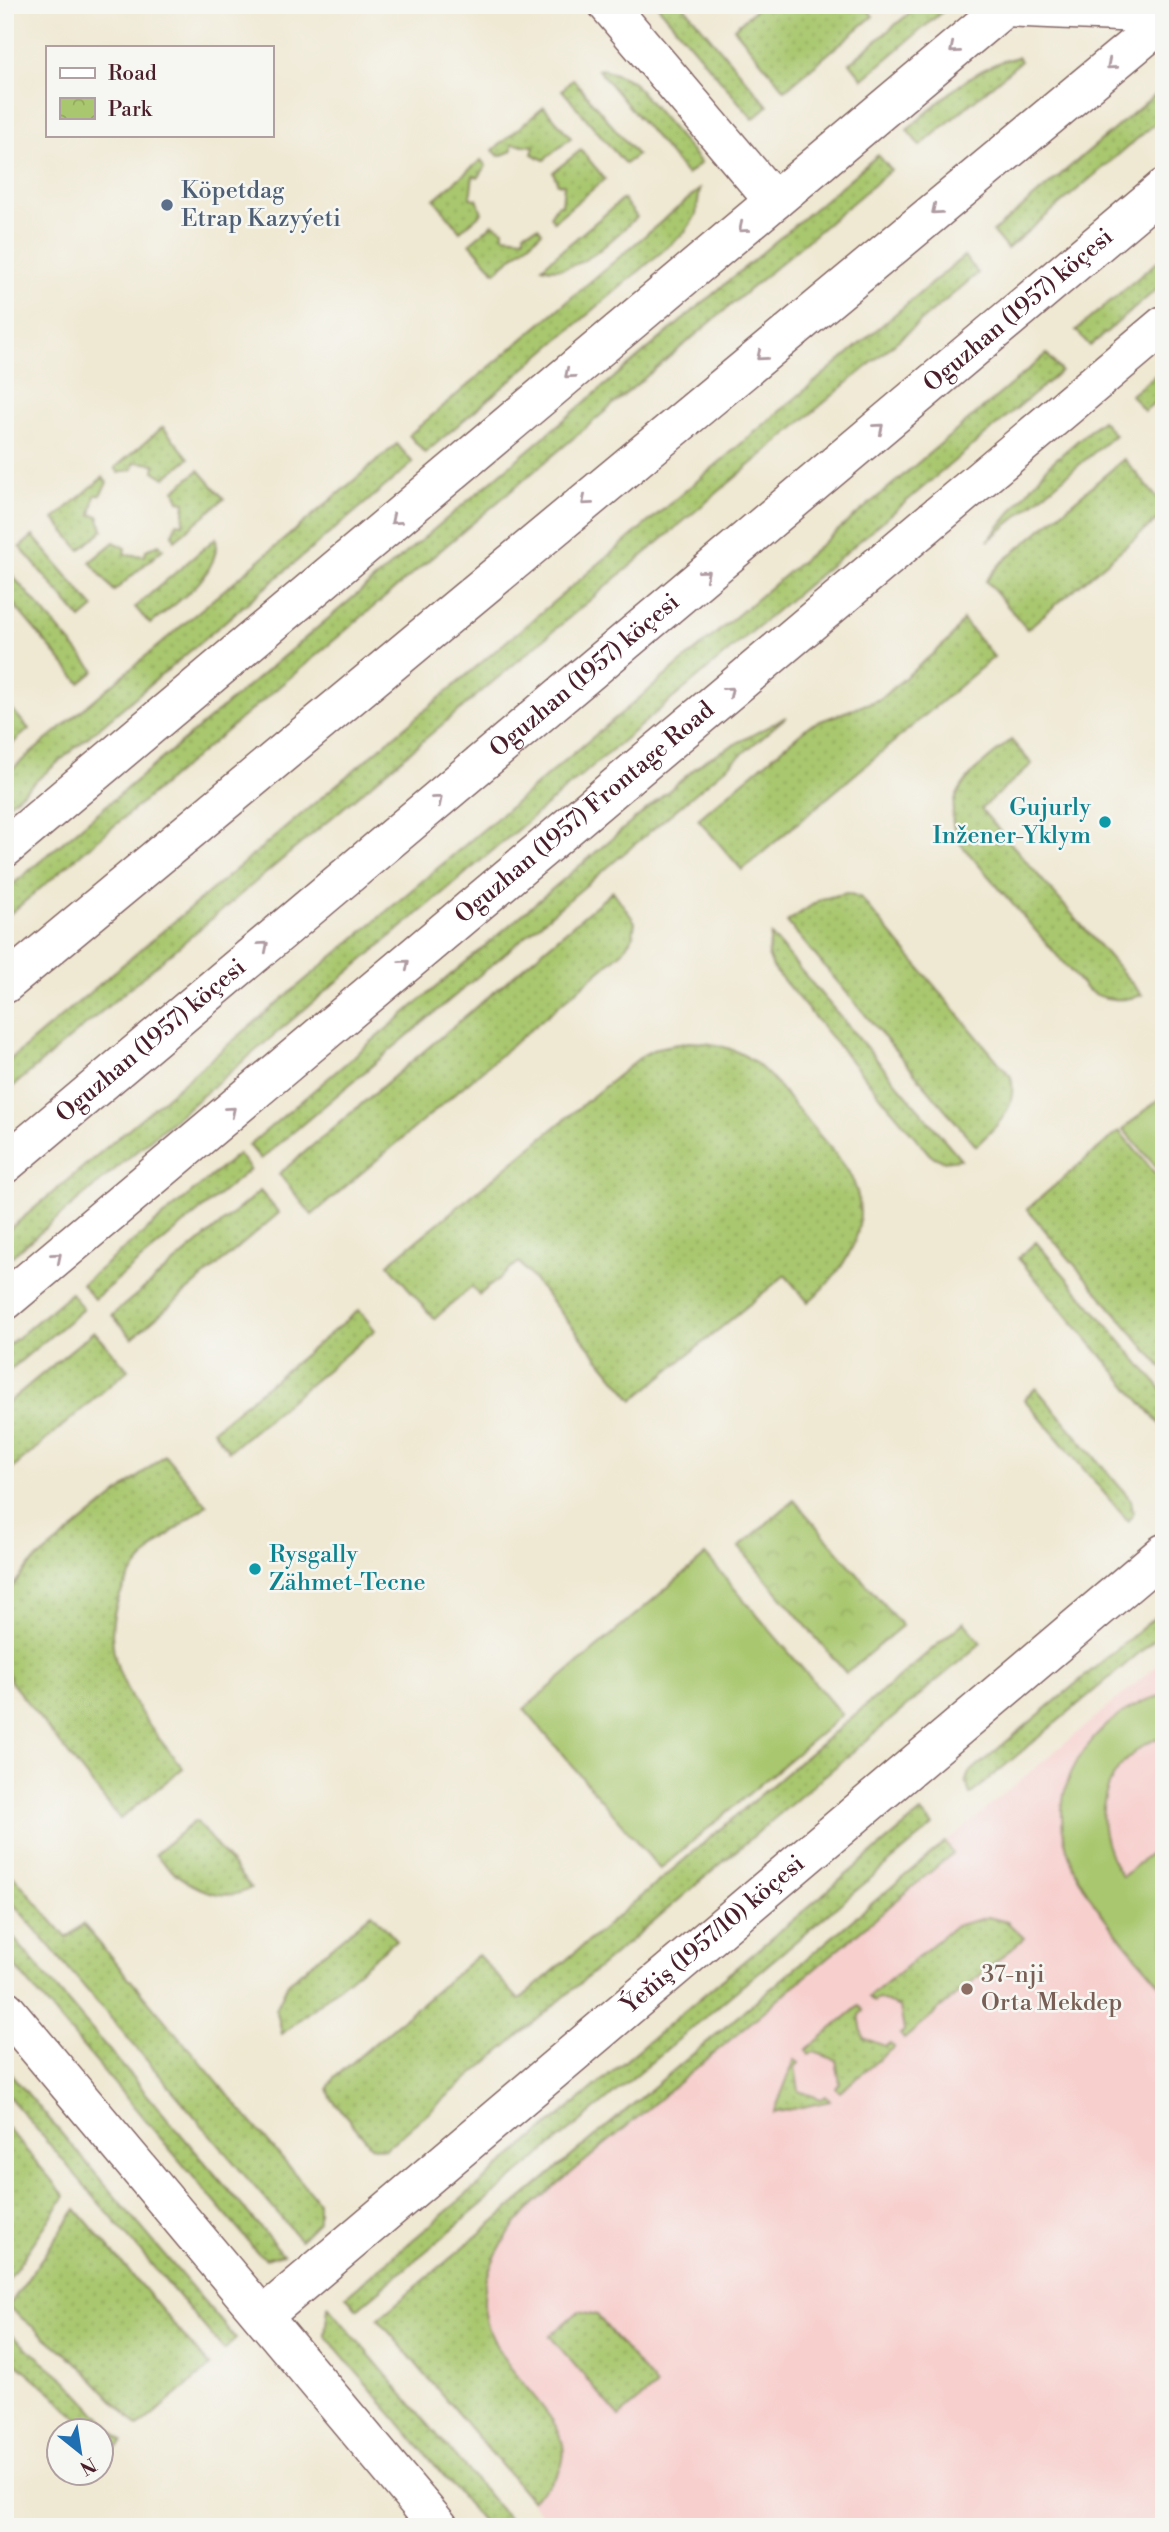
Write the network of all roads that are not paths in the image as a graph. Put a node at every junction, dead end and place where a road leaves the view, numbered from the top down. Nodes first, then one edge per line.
1 (608, 5) edge
2 (1006, 6) edge
3 (1164, 14) edge
4 (1164, 21) edge
5 (1164, 188) edge
6 (774, 201) junction
7 (1164, 325) edge
8 (5, 848) edge
9 (5, 984) edge
10 (5, 1164) edge
11 (5, 1301) edge
12 (1164, 1553) edge
13 (5, 2009) edge
14 (263, 2316) junction
15 (439, 2527) edge

1 - 6 street
2 - 3 street
2 -> 6 street
4 -> 9 street
10 -> 5 street, Oguzhan (1957) köçesi
6 -> 8 street
11 -> 7 street, Oguzhan (1957) Frontage Road
12 - 14 street, Ýeňiş (1957/10) köçesi
13 - 14 street
14 - 15 street

